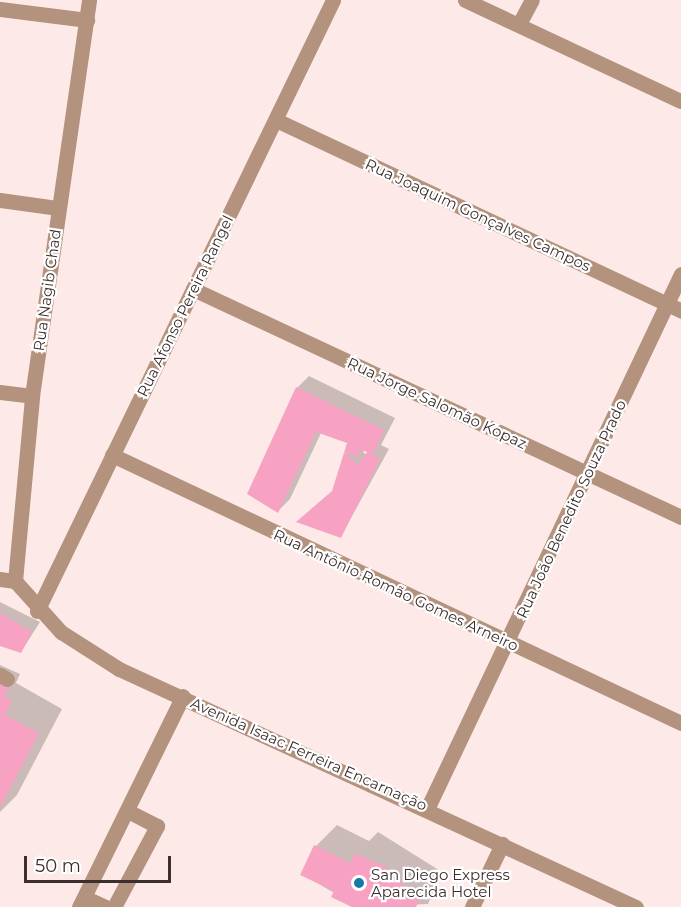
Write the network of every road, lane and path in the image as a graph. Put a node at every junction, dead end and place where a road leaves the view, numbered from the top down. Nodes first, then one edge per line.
1 (89, 0) edge
2 (333, 0) edge
3 (465, 0) edge
4 (532, 0) edge
5 (0, 9) edge
6 (87, 20) junction
7 (519, 24) junction
8 (681, 100) edge
9 (276, 120) junction
10 (0, 200) edge
11 (58, 208) junction
12 (681, 274) edge
13 (193, 289) junction
14 (667, 304) junction
15 (681, 311) edge
16 (0, 392) edge
17 (33, 396) junction
18 (112, 455) junction
19 (588, 474) junction
20 (681, 517) edge
21 (7, 580) edge
22 (37, 611) junction
23 (508, 644) junction
24 (183, 696) junction
25 (681, 723) edge
26 (428, 807) junction
27 (129, 812) junction
28 (502, 844) junction
29 (82, 903) edge
30 (105, 907) edge
31 (114, 907) edge
32 (472, 907) edge
33 (636, 907) edge

1 - 6 street, Rua Nagib Chad
2 - 9 street, Rua Afonso Pereira Rangel
3 - 7 street
4 - 7 street
5 - 6 street
6 - 11 street, Rua Nagib Chad
7 - 8 street
9 - 13 street, Rua Afonso Pereira Rangel
9 - 14 street, Rua Joaquim Gonçalves Campos
10 - 11 street
11 - 17 street, Rua Nagib Chad
12 - 14 street, Rua João Benedito Souza Prado
13 - 18 street, Rua Afonso Pereira Rangel
13 - 19 street, Rua Jorge Salomão Kopaz
14 - 15 street, Rua Joaquim Gonçalves Campos
14 - 19 street, Rua João Benedito Souza Prado
16 - 17 street
17 - 21 street, Rua Nagib Chad
18 - 22 street, Rua Afonso Pereira Rangel
18 - 23 street, Rua Antônio Romão Gomes Arneiro
19 - 20 street, Rua Jorge Salomão Kopaz
19 - 23 street, Rua João Benedito Souza Prado
21 - 22 street, Avenida Isaac Ferreira Encarnação
22 - 24 street, Avenida Isaac Ferreira Encarnação
23 - 25 street, Rua Antônio Romão Gomes Arneiro
23 - 26 street, Rua João Benedito Souza Prado
24 - 26 street, Avenida Isaac Ferreira Encarnação
24 - 27 street
26 - 28 street, Avenida Isaac Ferreira Encarnação
27 - 29 street
27 - 31 street
28 - 32 street
28 - 33 street, Avenida Isaac Ferreira Encarnação
29 - 30 street

